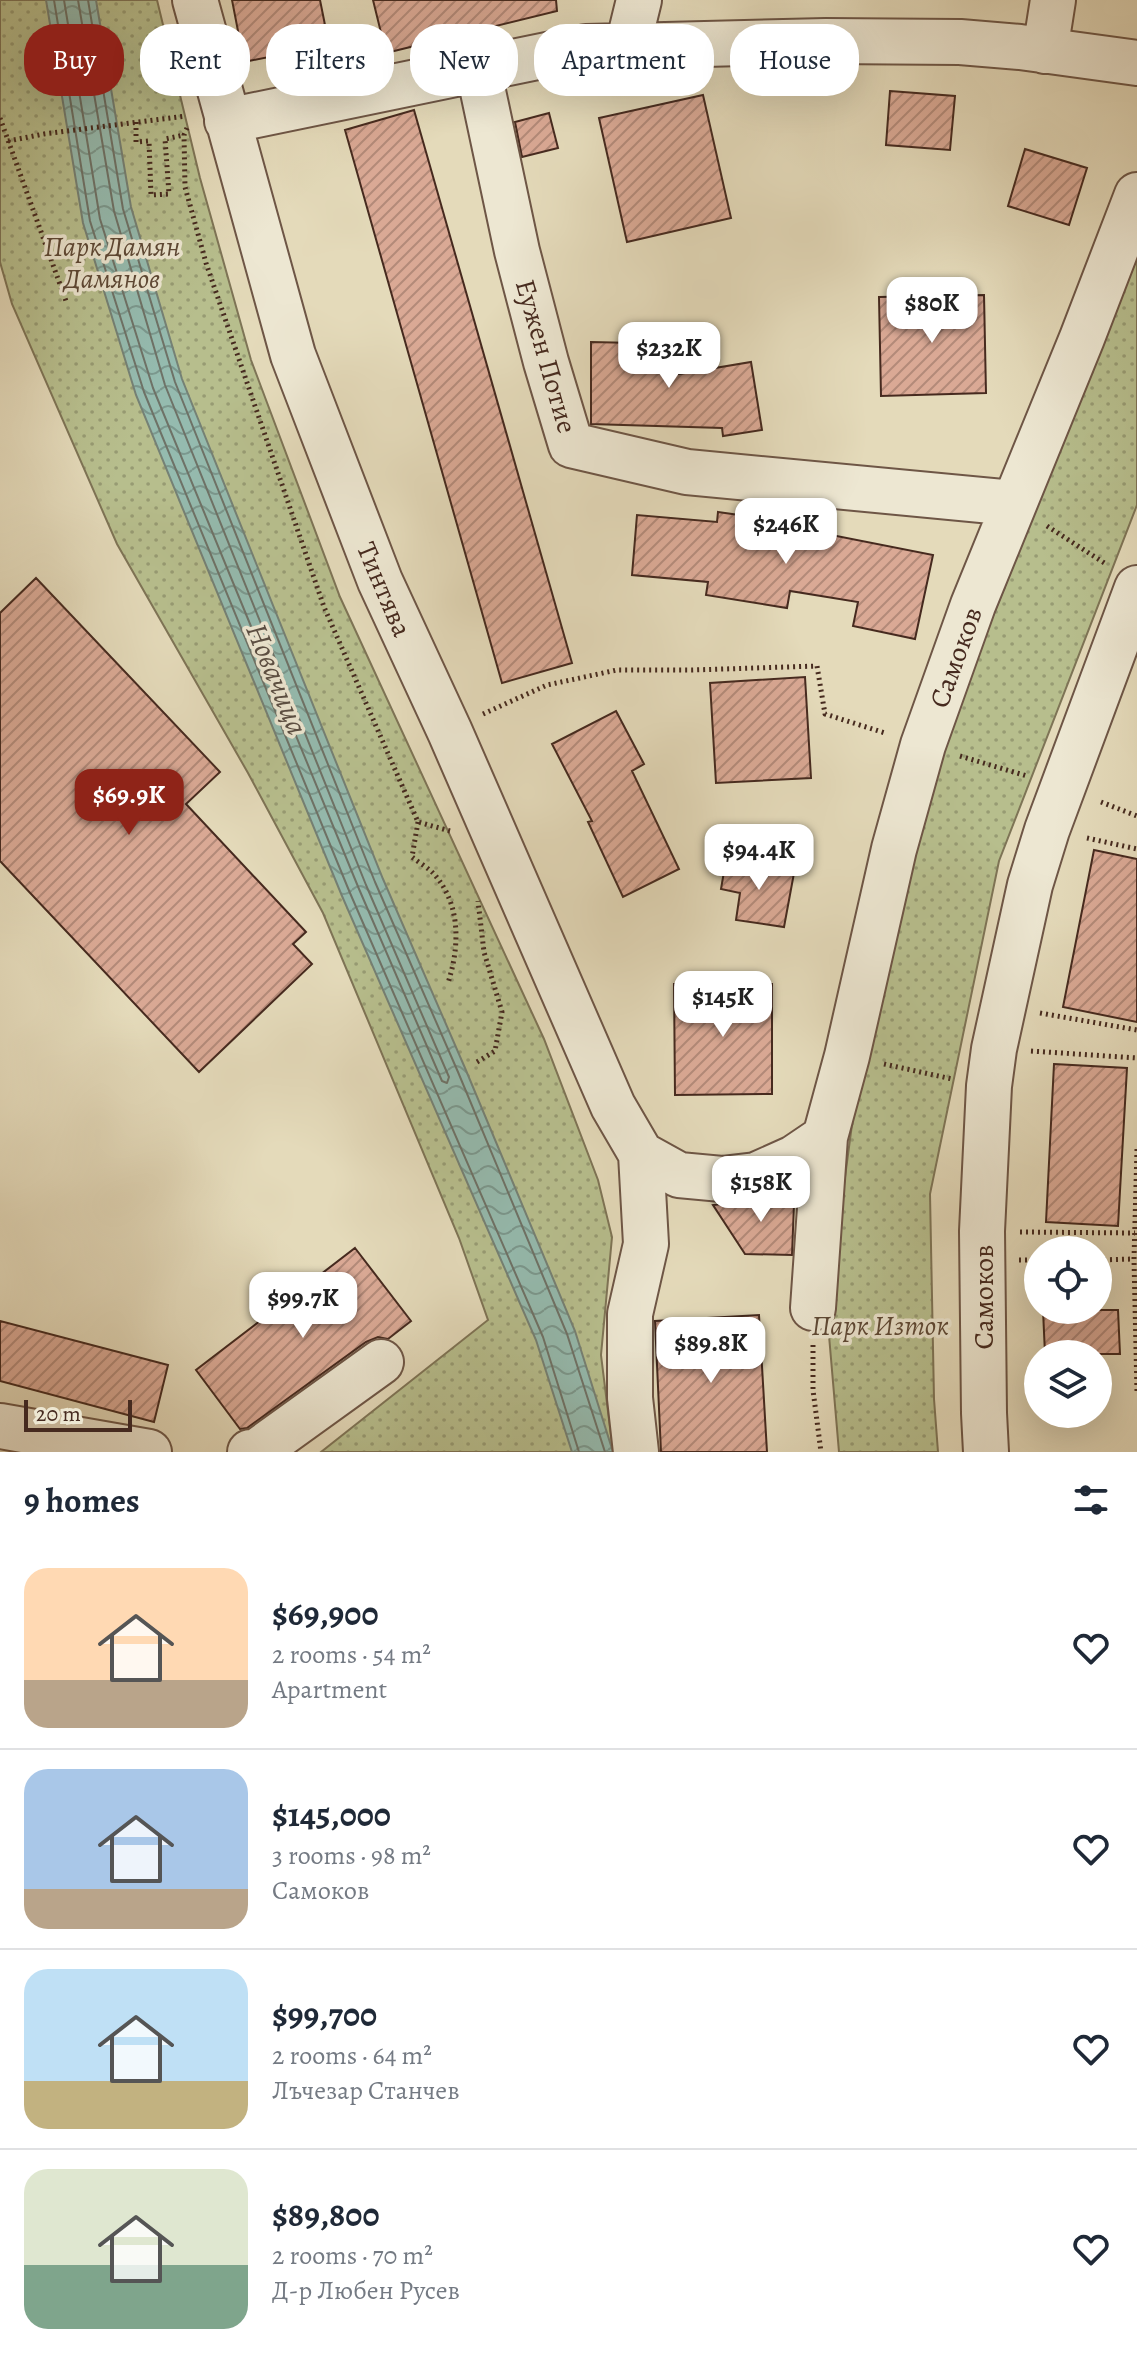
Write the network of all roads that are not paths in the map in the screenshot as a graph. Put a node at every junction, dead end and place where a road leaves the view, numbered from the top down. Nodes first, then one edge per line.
1 (195, 0) edge
2 (639, 0) edge
3 (1053, 0) edge
4 (633, 24) edge
5 (714, 44) edge
6 (1045, 51) junction
7 (1137, 63) edge
8 (410, 82) edge
9 (484, 96) edge
10 (227, 121) junction
11 (1137, 195) edge
12 (1013, 503) junction
13 (1125, 578) edge
14 (825, 1137) junction
15 (641, 1154) junction
16 (813, 1308) road end
17 (381, 1362) dead end
18 (13, 1435) edge
19 (149, 1452) edge
20 (250, 1452) edge
21 (636, 1452) edge
22 (986, 1452) edge

1 - 10 street, Тинтява
2 - 4 street
3 - 6 street
5 - 6 street
6 - 7 street
8 - 10 street
9 - 12 street, Еужен Потие
10 - 15 street, Тинтява
11 - 12 street, Самоков
12 - 14 street, Самоков
13 - 22 street, Самоков
14 - 15 street
14 - 16 street, Самоков
15 - 21 street
17 - 20 street
18 - 19 street

